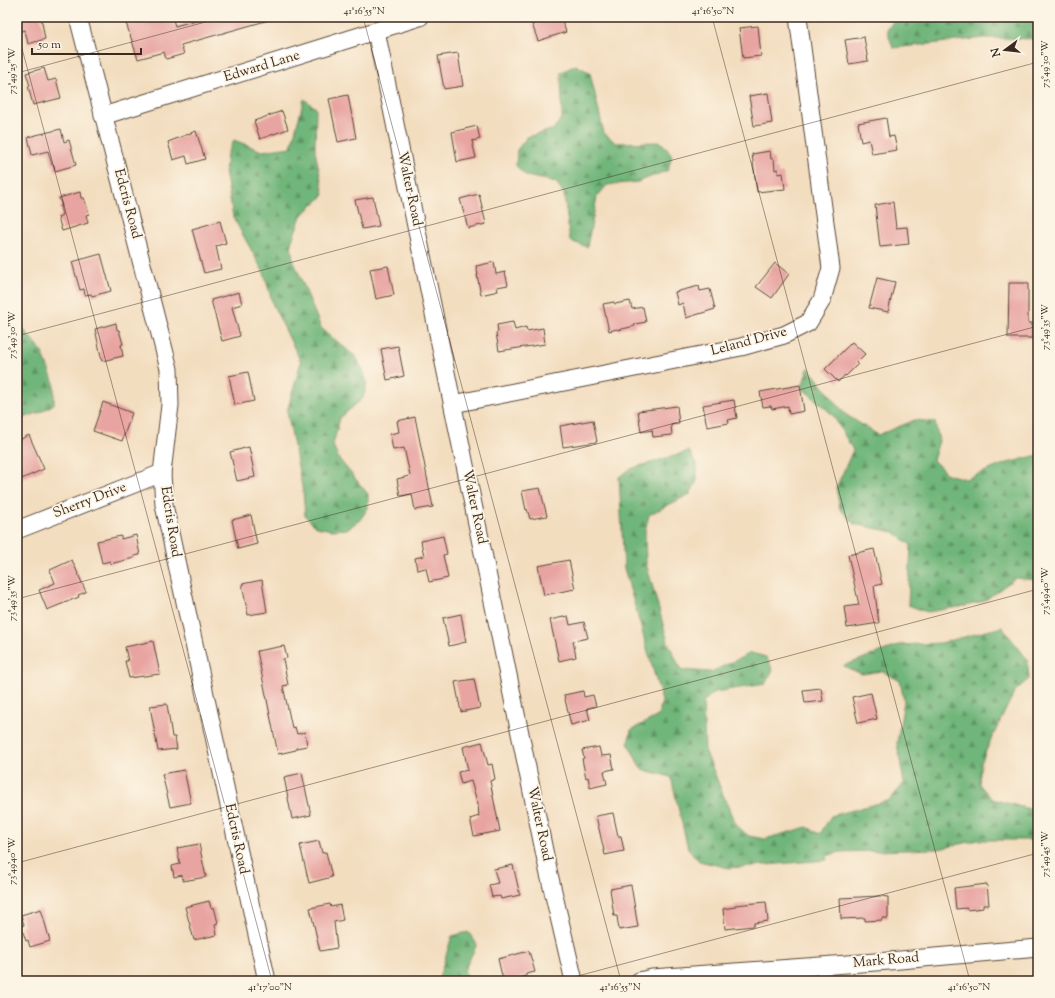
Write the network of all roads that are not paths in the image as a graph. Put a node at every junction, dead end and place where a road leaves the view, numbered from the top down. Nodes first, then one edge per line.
1 (78, 17) edge
2 (420, 17) edge
3 (798, 17) edge
4 (376, 31) junction
5 (103, 116) junction
6 (452, 404) junction
7 (162, 473) junction
8 (17, 530) edge
9 (1038, 948) edge
10 (267, 981) edge
11 (574, 981) edge
12 (639, 981) edge

1 - 5 street, Edcris Road
2 - 4 street, Edward Lane
3 - 6 street, Leland Drive
4 - 5 street, Edward Lane
4 - 6 street, Walter Road
5 - 7 street, Edcris Road
6 - 11 street, Walter Road
7 - 8 street, Sherry Drive
7 - 10 street, Edcris Road
9 - 12 street, Mark Road

